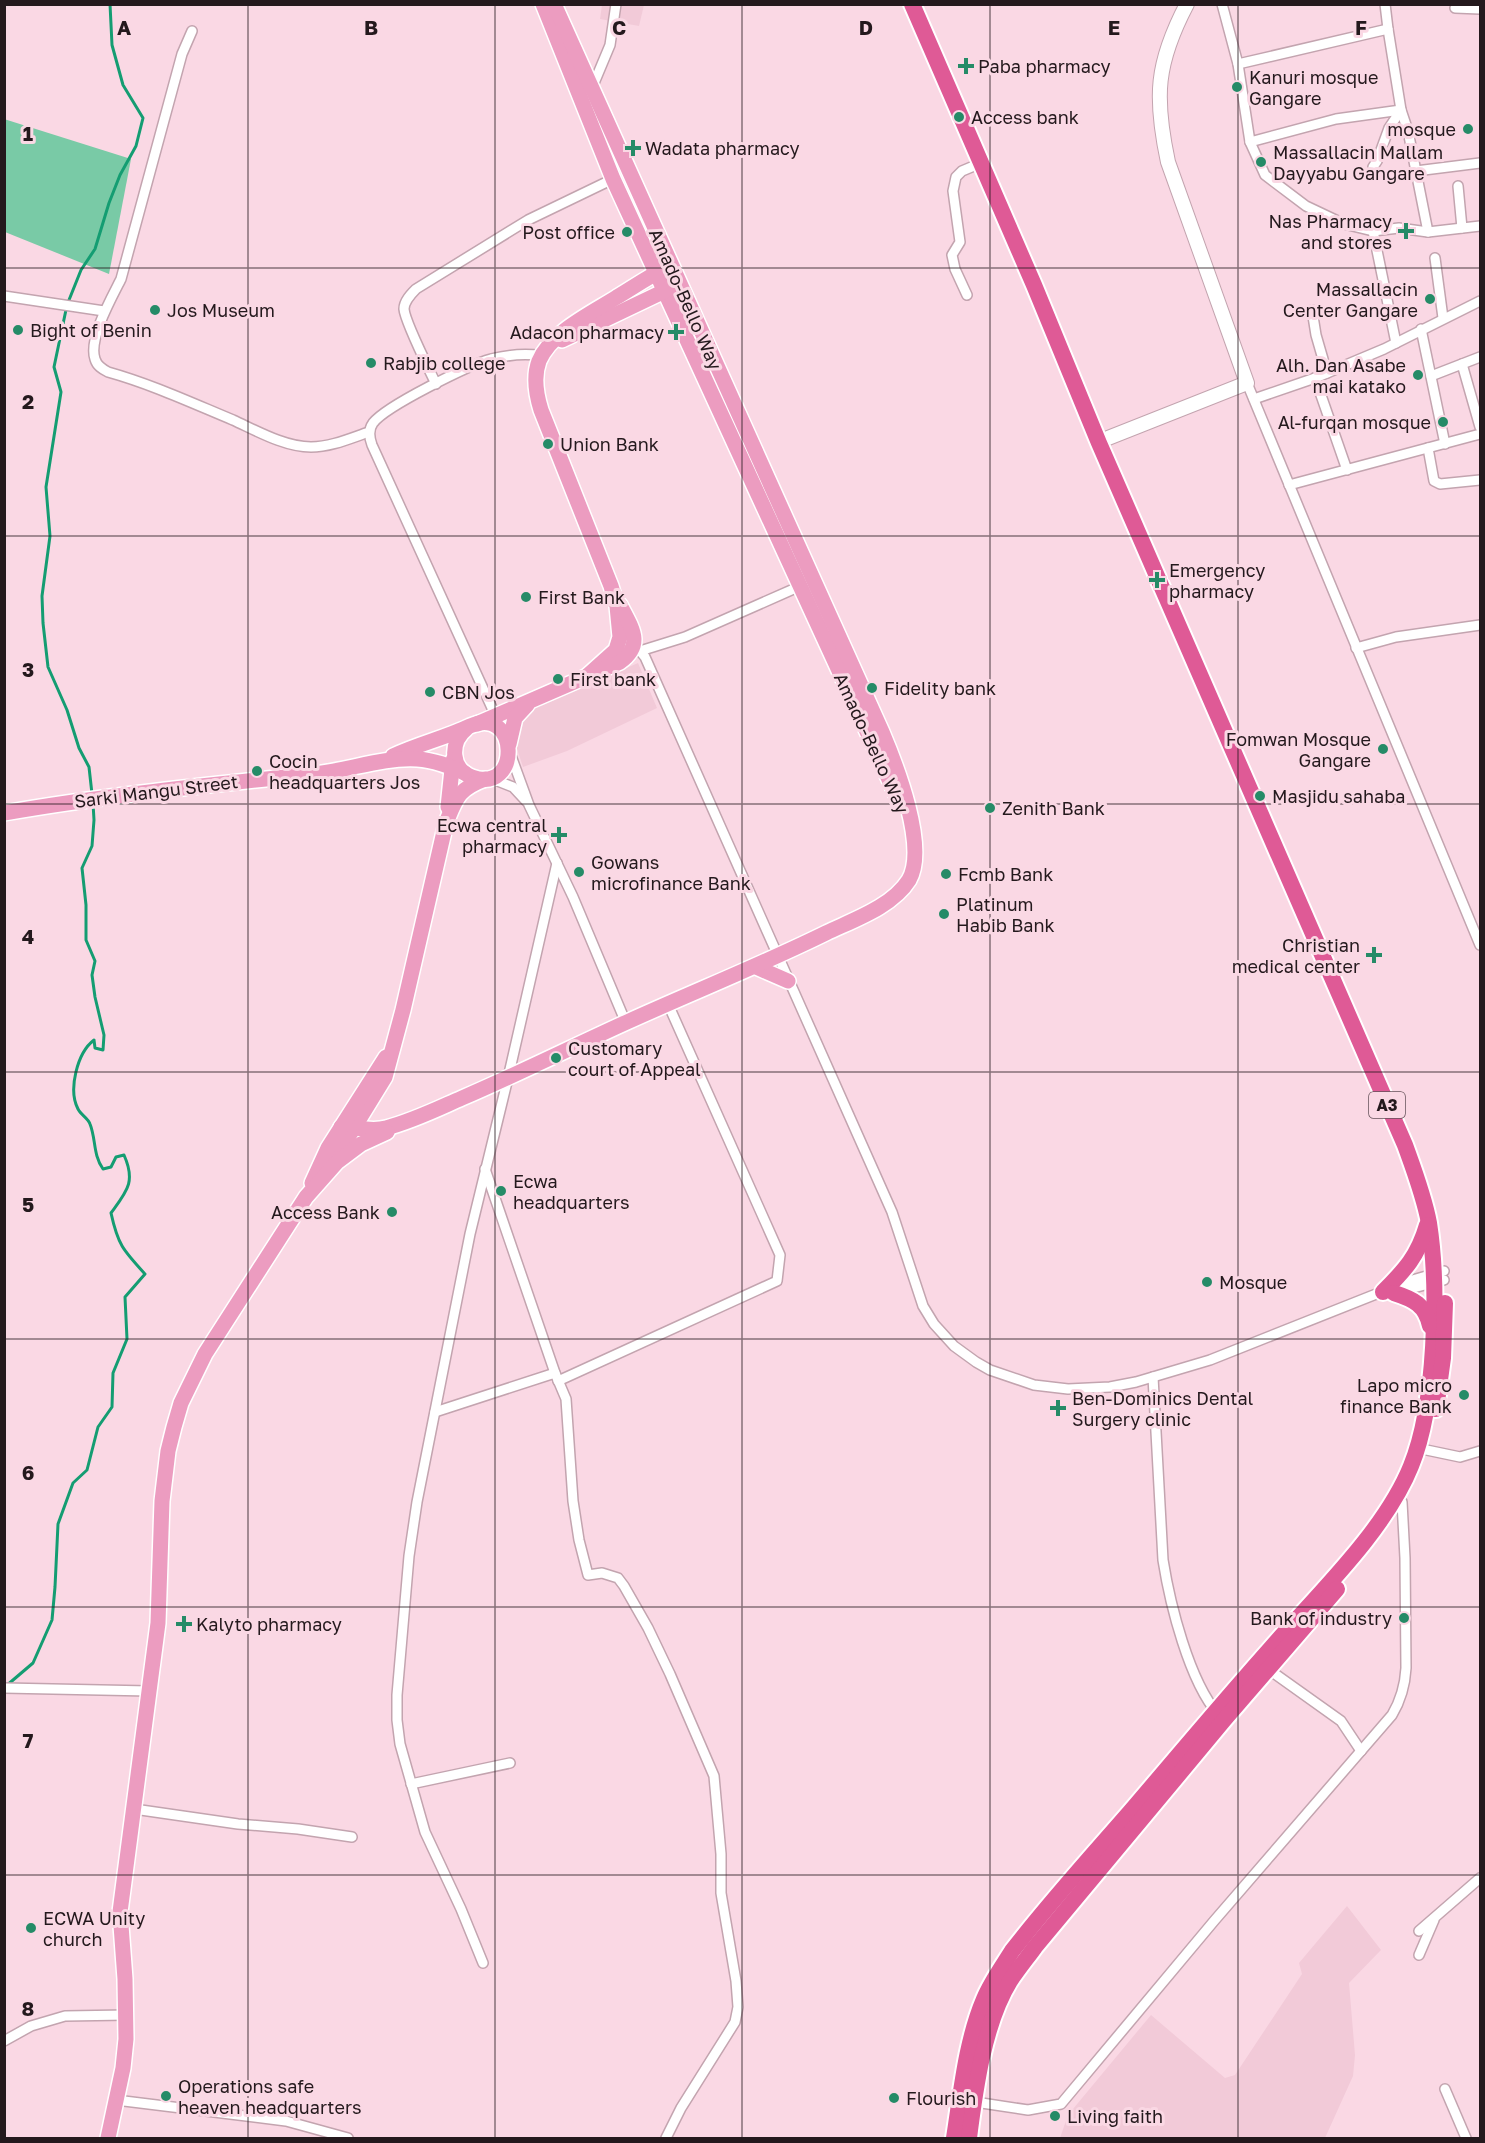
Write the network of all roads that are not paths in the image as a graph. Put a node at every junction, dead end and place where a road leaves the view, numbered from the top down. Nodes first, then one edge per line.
1 (543, 4) edge
2 (554, 4) edge
3 (616, 4) edge
4 (912, 4) edge
5 (924, 4) edge
6 (1187, 4) edge
7 (1222, 4) edge
8 (1386, 4) edge
9 (1455, 8) dead end
10 (1480, 9) edge
11 (1388, 29) junction
12 (192, 31) dead end
13 (1238, 64) junction
14 (592, 88) junction
15 (1401, 110) junction
16 (1250, 141) junction
17 (981, 163) junction
18 (1480, 163) edge
19 (1373, 167) dead end
20 (1416, 171) junction
21 (613, 179) junction
22 (1458, 186) dead end
23 (1480, 226) edge
24 (1462, 228) junction
25 (636, 230) junction
26 (1373, 231) junction
27 (1428, 232) junction
28 (1435, 258) dead end
29 (671, 266) junction
30 (657, 273) junction
31 (680, 285) junction
32 (664, 290) junction
33 (627, 291) junction
34 (967, 295) dead end
35 (4, 296) edge
36 (1480, 301) edge
37 (634, 305) junction
38 (1312, 310) dead end
39 (104, 311) junction
40 (1443, 318) junction
41 (680, 326) junction
42 (1421, 329) junction
43 (1396, 343) junction
44 (545, 351) junction
45 (1480, 357) edge
46 (1462, 364) junction
47 (1327, 373) junction
48 (1431, 376) junction
49 (1315, 378) junction
50 (1247, 383) junction
51 (436, 384) junction
52 (1254, 399) junction
53 (1480, 427) edge
54 (369, 432) junction
55 (1480, 434) edge
56 (1108, 438) junction
57 (1444, 444) junction
58 (1428, 448) junction
59 (1347, 470) junction
60 (1480, 480) edge
61 (1289, 485) junction
62 (807, 583) junction
63 (1480, 625) edge
64 (631, 647) junction
65 (1356, 648) junction
66 (531, 701) junction
67 (496, 716) junction
68 (471, 726) junction
69 (508, 744) junction
70 (379, 762) junction
71 (457, 765) junction
72 (487, 778) junction
73 (529, 805) junction
74 (4, 813) edge
75 (446, 823) junction
76 (557, 863) junction
77 (1480, 945) edge
78 (777, 958) junction
79 (756, 967) junction
80 (788, 981) junction
81 (668, 1004) junction
82 (626, 1023) junction
83 (508, 1078) junction
84 (410, 1120) junction
85 (348, 1127) junction
86 (485, 1169) junction
87 (321, 1180) junction
88 (306, 1197) junction
89 (1428, 1221) junction
90 (1439, 1277) junction
91 (1388, 1293) junction
92 (1432, 1342) junction
93 (556, 1377) junction
94 (1153, 1377) junction
95 (435, 1412) junction
96 (1422, 1448) junction
97 (1480, 1451) edge
98 (1402, 1503) junction
99 (1268, 1669) junction
100 (4, 1688) edge
101 (149, 1691) junction
102 (1220, 1716) junction
103 (1361, 1751) junction
104 (510, 1763) dead end
105 (411, 1784) junction
106 (134, 1809) junction
107 (352, 1837) dead end
108 (1480, 1878) edge
109 (1435, 1918) junction
110 (1419, 1931) dead end
111 (1419, 1955) dead end
112 (483, 1963) dead end
113 (127, 2015) junction
114 (4, 2041) edge
115 (1445, 2089) dead end
116 (116, 2100) junction
117 (973, 2110) junction
118 (315, 2134) edge
119 (108, 2139) edge
120 (348, 2139) edge
121 (666, 2139) edge
122 (954, 2139) edge
123 (969, 2139) edge
124 (977, 2139) edge
125 (1466, 2139) edge

1 - 21 main road, Amado-Bello Way
2 - 14 main road, Amado-Bello Way
3 - 14 street
4 - 17 highway, A3
5 - 56 highway, A3
6 - 50 street
7 - 13 street
8 - 11 street
9 - 10 street
11 - 13 street
11 - 15 street
12 - 39 street
13 - 16 street
14 - 29 main road, Amado-Bello Way
15 - 16 street
15 - 19 street
15 - 20 street
16 - 26 street
17 - 34 street
17 - 89 highway, A3
18 - 20 street
20 - 27 street
21 - 25 main road, Amado-Bello Way
21 - 51 street
22 - 24 street
23 - 24 street
24 - 27 street
25 - 30 main road, Amado-Bello Way
25 - 33 main road
26 - 27 street
26 - 43 street
28 - 40 street
29 - 30 main road
29 - 31 main road, Amado-Bello Way
30 - 32 main road, Amado-Bello Way
30 - 33 main road
31 - 32 main road
31 - 62 main road, Amado-Bello Way
32 - 37 main road
32 - 41 main road, Amado-Bello Way
33 - 44 main road
35 - 39 street
36 - 40 street
37 - 41 main road
37 - 44 main road
38 - 47 street
39 - 54 street
40 - 42 street
41 - 62 main road, Amado-Bello Way
42 - 43 street
42 - 48 street
43 - 47 street
44 - 51 street
44 - 64 main road
45 - 46 street
46 - 48 street
46 - 53 street
47 - 49 street
48 - 57 street
49 - 52 street
49 - 59 street
50 - 52 street
50 - 56 street
51 - 54 street
52 - 61 street
54 - 67 street
55 - 57 street
56 - 90 highway, A3
57 - 58 street
58 - 59 street
58 - 60 street
59 - 61 street
61 - 65 street
62 - 64 street
62 - 78 main road, Amado-Bello Way
63 - 65 street
64 - 66 main road
64 - 78 street
65 - 77 street
66 - 67 main road
66 - 69 main road
67 - 68 main road
67 - 69 street
68 - 69 main road
68 - 70 main road
68 - 71 main road
69 - 72 main road
69 - 73 street
70 - 71 main road
70 - 74 main road, Sarki Mangu Street
71 - 72 main road
71 - 75 main road
72 - 73 street
72 - 75 main road
73 - 76 street
75 - 85 main road
76 - 82 street
76 - 83 street
78 - 79 main road, Amado-Bello Way
78 - 80 street
79 - 80 main road
79 - 81 main road, Amado-Bello Way
80 - 94 street
81 - 82 main road, Amado-Bello Way
81 - 93 street
82 - 83 main road, Amado-Bello Way
83 - 84 main road, Amado-Bello Way
83 - 86 street
84 - 85 main road
84 - 87 main road
85 - 87 main road
85 - 88 main road
86 - 93 street
86 - 95 street
87 - 88 main road
88 - 101 main road
89 - 90 highway, A3
89 - 91 highway
90 - 91 street
90 - 92 highway, A3
90 - 96 highway, A3
91 - 92 highway
91 - 94 street
92 - 96 highway, A3
93 - 95 street
93 - 121 street
94 - 102 street
95 - 105 street
96 - 97 street
96 - 98 highway, A3
96 - 102 highway, A3
98 - 99 highway, A3
98 - 103 street
99 - 102 highway, A3
99 - 103 street
100 - 101 street
101 - 106 main road
102 - 117 highway, A3
102 - 122 highway, A3
103 - 117 street
104 - 105 street
105 - 112 street
106 - 107 street
106 - 113 main road
108 - 109 street
109 - 110 street
109 - 111 street
113 - 114 street
113 - 116 main road
115 - 125 street
116 - 118 street
116 - 119 main road
117 - 123 highway, A3
117 - 124 highway
118 - 120 street

